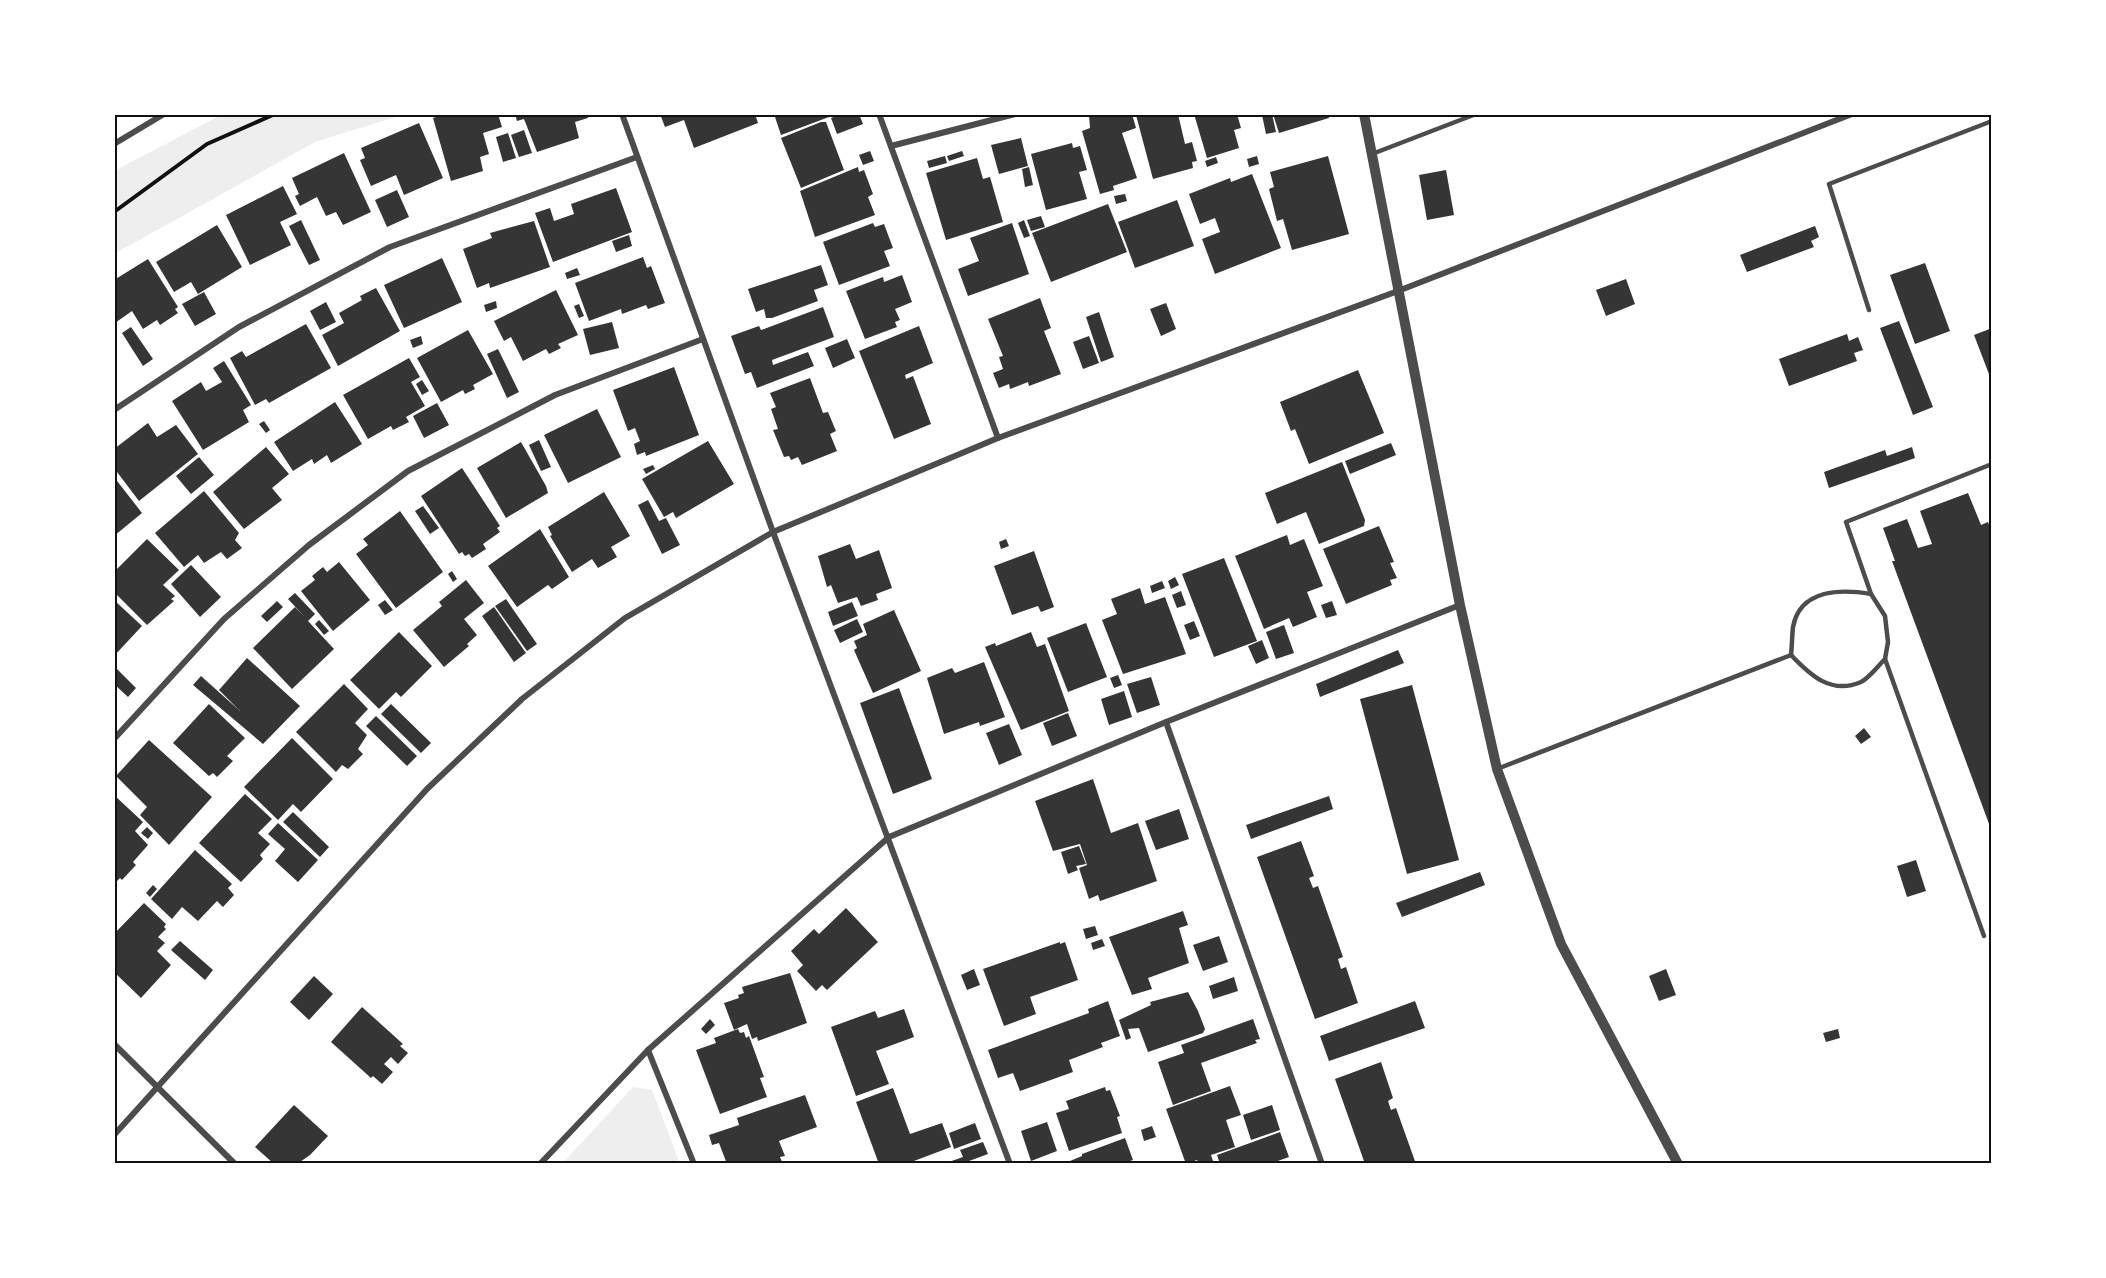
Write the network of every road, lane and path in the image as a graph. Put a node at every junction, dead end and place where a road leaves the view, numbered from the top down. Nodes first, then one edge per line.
1 (164, 114) edge
2 (275, 114) edge
3 (622, 114) edge
4 (879, 114) edge
5 (1015, 114) edge
6 (1364, 114) edge
7 (1476, 114) edge
8 (1852, 114) edge
9 (1992, 122) edge
10 (114, 144) edge
11 (891, 146) junction
12 (1372, 154) junction
13 (637, 157) junction
14 (114, 212) edge
15 (1398, 291) junction
16 (1869, 310) dead end
17 (704, 339) junction
18 (114, 410) edge
19 (998, 438) junction
20 (1992, 464) edge
21 (773, 532) junction
22 (1871, 594) junction
23 (1460, 605) junction
24 (1791, 655) junction
25 (1885, 659) junction
26 (1166, 722) junction
27 (114, 739) edge
28 (1497, 769) junction
29 (890, 837) junction
30 (1984, 936) dead end
31 (114, 1044) edge
32 (648, 1050) junction
33 (157, 1088) junction
34 (114, 1135) edge
35 (235, 1164) edge
36 (540, 1164) edge
37 (694, 1164) edge
38 (1010, 1164) edge
39 (1322, 1164) edge
40 (1678, 1164) edge

1 - 10 street
2 - 14 path
3 - 13 street
4 - 11 street
5 - 11 street
6 - 12 street
7 - 12 lane
8 - 15 street
9 - 16 lane
11 - 19 street
12 - 15 street
13 - 17 street
13 - 18 street
15 - 19 street
15 - 23 street
17 - 21 street
17 - 27 street
19 - 21 street
20 - 22 lane
21 - 29 street
21 - 33 street
22 - 24 lane
22 - 25 lane
23 - 26 street
23 - 28 street
24 - 25 lane
24 - 28 lane
25 - 30 lane
26 - 29 street
26 - 39 street
28 - 40 street
29 - 32 street
29 - 38 street
31 - 33 street
32 - 36 street
32 - 37 street
33 - 34 street
33 - 35 street

